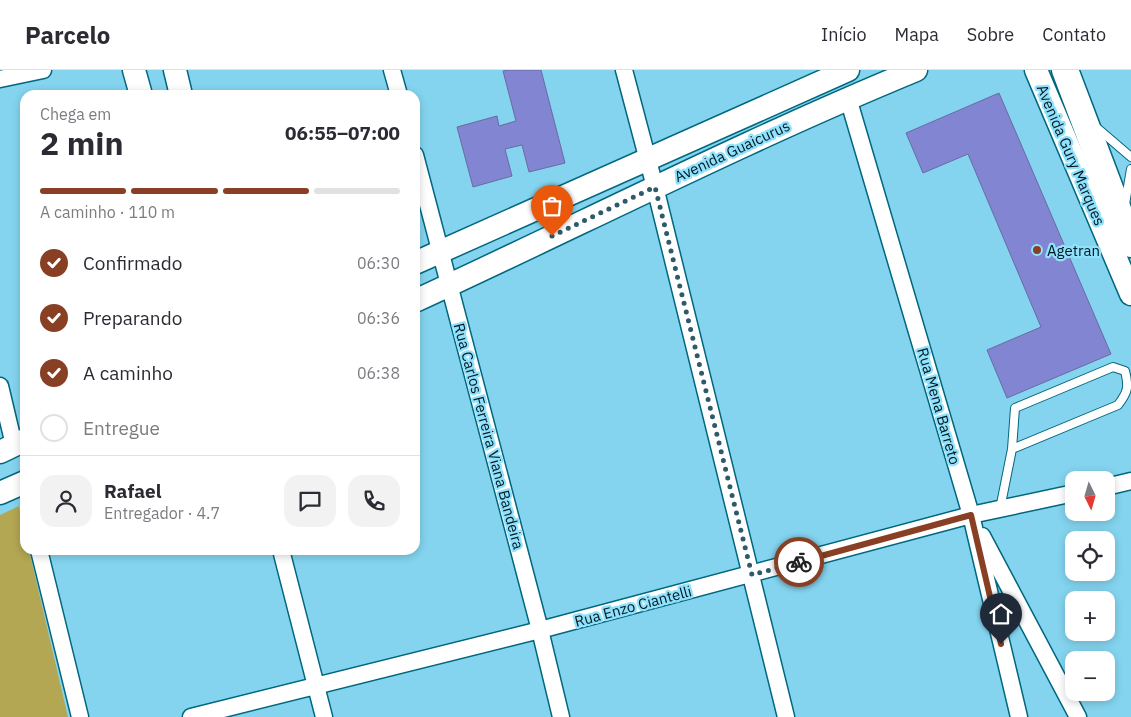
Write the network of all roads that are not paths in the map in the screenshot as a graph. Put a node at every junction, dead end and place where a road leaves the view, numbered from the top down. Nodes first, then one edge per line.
1 (43, 70) edge
2 (134, 70) edge
3 (175, 70) edge
4 (392, 70) edge
5 (624, 70) edge
6 (848, 70) edge
7 (916, 70) edge
8 (1036, 70) edge
9 (1065, 70) edge
10 (0, 79) edge
11 (140, 90) edge
12 (180, 90) edge
13 (398, 90) edge
14 (848, 98) junction
15 (1083, 116) junction
16 (1131, 157) edge
17 (648, 159) junction
18 (1131, 169) edge
19 (420, 173) edge
20 (655, 187) junction
21 (1127, 235) edge
22 (441, 251) junction
23 (420, 261) edge
24 (450, 285) junction
25 (1131, 294) edge
26 (420, 299) edge
27 (0, 386) edge
28 (13, 446) edge
29 (1012, 449) junction
30 (1131, 481) edge
31 (1115, 484) edge
32 (20, 487) edge
33 (0, 493) edge
34 (1065, 496) edge
35 (1000, 509) junction
36 (971, 515) junction
37 (40, 555) edge
38 (282, 555) edge
39 (752, 575) junction
40 (540, 630) junction
41 (316, 686) junction
42 (80, 717) edge
43 (191, 717) edge
44 (324, 717) edge
45 (561, 717) edge
46 (786, 717) edge
47 (1019, 717) edge
48 (1078, 717) edge

1 - 10 street
2 - 11 main road
3 - 12 main road
4 - 13 street
5 - 17 street
6 - 17 main road, Avenida Guaicurus
7 - 14 main road, Avenida Guaicurus
8 - 25 main road, Avenida Gury Marques
9 - 15 main road, Avenida Gury Marques
14 - 20 main road, Avenida Guaicurus
14 - 36 street, Rua Mena Barreto
15 - 16 lane
15 - 21 main road, Avenida Gury Marques
17 - 20 street
17 - 22 main road, Avenida Guaicurus
18 - 21 lane
19 - 22 street, Rua Carlos Ferreira Viana Bandeira
20 - 24 main road, Avenida Guaicurus
20 - 39 street
22 - 23 main road, Avenida Guaicurus
22 - 24 street, Rua Carlos Ferreira Viana Bandeira
24 - 26 main road, Avenida Guaicurus
24 - 40 street, Rua Carlos Ferreira Viana Bandeira
27 - 28 street
29 - 29 lane
29 - 35 lane
30 - 31 street
32 - 33 main road
34 - 35 street, Rua Enzo Ciantelli
35 - 36 street, Rua Enzo Ciantelli
36 - 39 street, Rua Enzo Ciantelli
36 - 47 street, Rua Mena Barreto
36 - 48 street
37 - 42 street
38 - 41 street
39 - 40 street, Rua Enzo Ciantelli
39 - 46 street
40 - 41 street, Rua Enzo Ciantelli
40 - 45 street, Rua Carlos Ferreira Viana Bandeira
41 - 43 street, Rua Enzo Ciantelli
41 - 44 street

